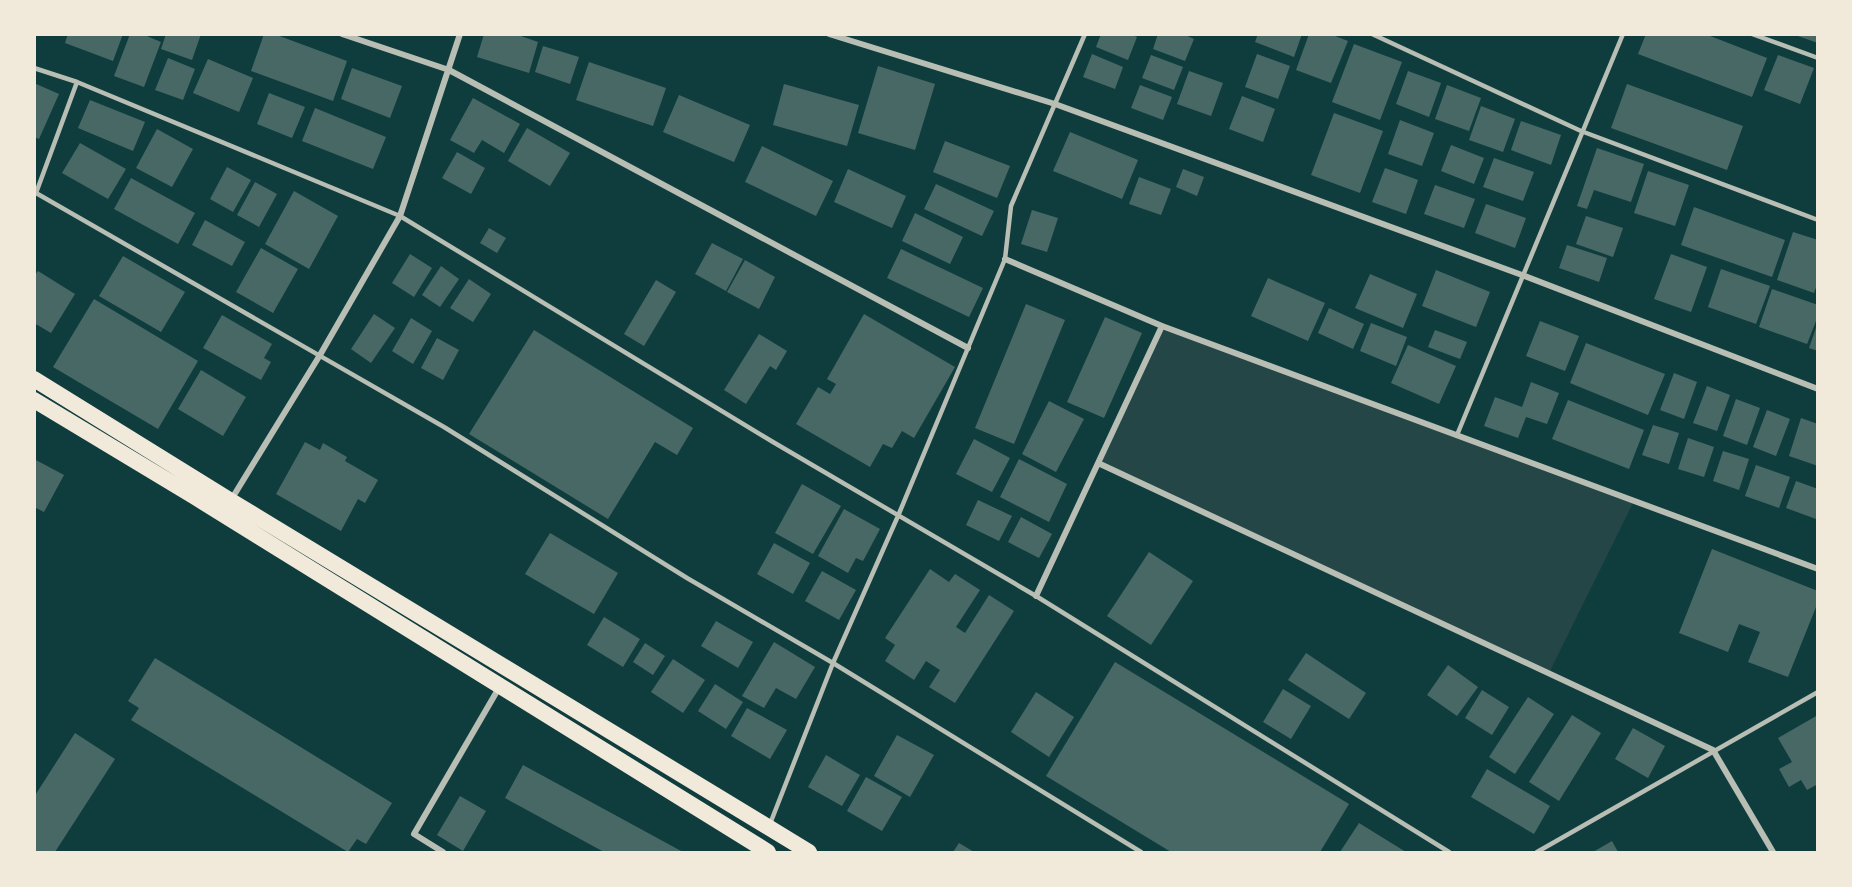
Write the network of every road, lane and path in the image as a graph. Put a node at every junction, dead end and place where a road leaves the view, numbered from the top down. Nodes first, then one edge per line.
1 (342, 34) edge
2 (460, 34) edge
3 (829, 34) edge
4 (1085, 34) edge
5 (1372, 34) edge
6 (1623, 34) edge
7 (1752, 34) edge
8 (1818, 58) edge
9 (34, 68) edge
10 (449, 70) junction
11 (76, 82) junction
12 (1055, 104) junction
13 (1581, 131) junction
14 (400, 216) junction
15 (1818, 220) edge
16 (1005, 259) junction
17 (1522, 275) junction
18 (1162, 326) junction
19 (968, 348) junction
20 (320, 356) junction
21 (34, 379) edge
22 (1818, 389) edge
23 (34, 400) edge
24 (1457, 435) junction
25 (1098, 464) junction
26 (231, 501) junction
27 (898, 516) junction
28 (1818, 569) edge
29 (1036, 596) junction
30 (833, 663) junction
31 (501, 686) junction
32 (1818, 692) edge
33 (1713, 750) junction
34 (769, 828) junction
35 (443, 852) edge
36 (768, 852) edge
37 (809, 852) edge
38 (1141, 852) edge
39 (1449, 852) edge
40 (1537, 852) edge
41 (1773, 852) edge

1 - 10 street
2 - 10 street
3 - 12 street
4 - 12 lane
5 - 13 lane
6 - 13 lane
7 - 8 lane
9 - 11 lane
10 - 14 street
10 - 19 street
11 - 14 lane
11 - 20 lane
12 - 16 lane
12 - 17 street
13 - 15 lane
13 - 17 lane
14 - 20 street
14 - 27 lane
16 - 18 street
16 - 19 lane
17 - 22 street
17 - 24 lane
18 - 24 street
18 - 25 street
19 - 27 lane
20 - 26 street
20 - 30 lane
21 - 26 highway
23 - 31 highway
24 - 28 street
25 - 29 street
25 - 33 street
26 - 34 highway
27 - 29 lane
27 - 30 lane
29 - 39 lane
30 - 34 lane
30 - 38 lane
31 - 35 street
31 - 36 highway
32 - 33 lane
33 - 40 lane
33 - 41 street
34 - 37 highway

